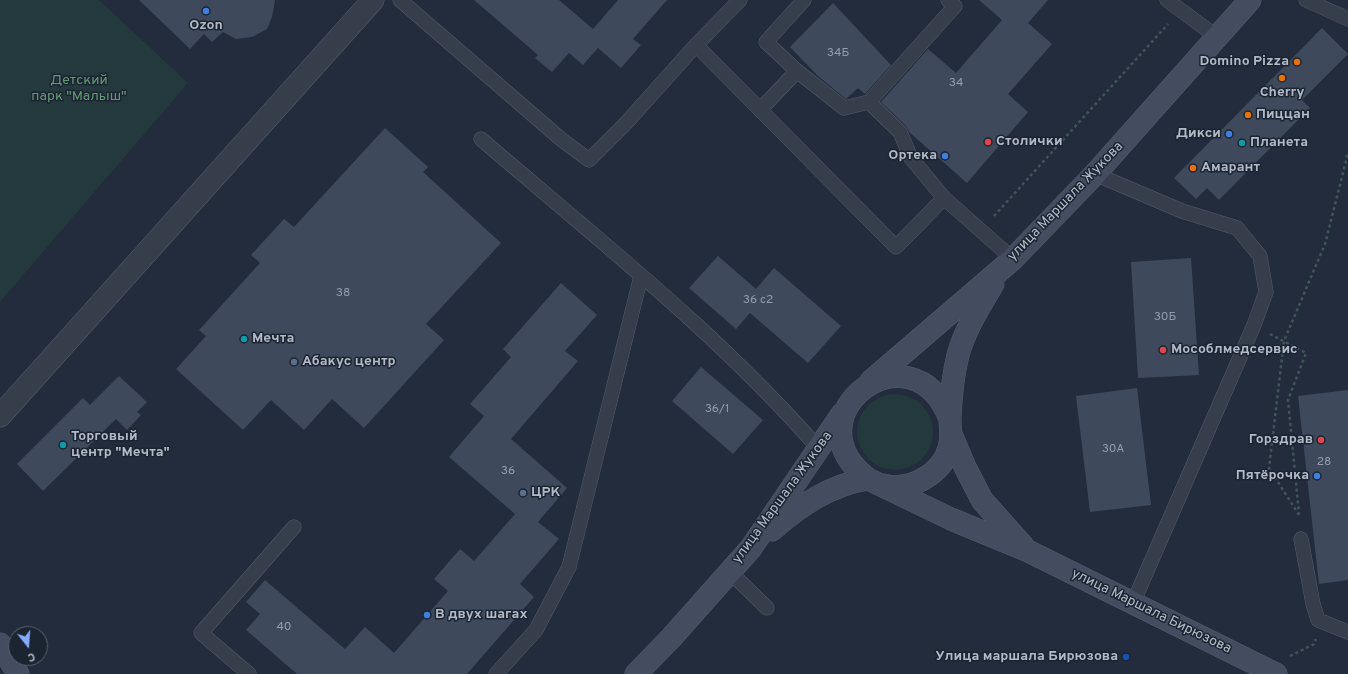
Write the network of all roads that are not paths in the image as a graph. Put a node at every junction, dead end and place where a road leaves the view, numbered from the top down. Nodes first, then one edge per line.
1 (373, 0) edge
2 (400, 0) edge
3 (740, 0) edge
4 (804, 0) edge
5 (948, 0) edge
6 (1167, 0) edge
7 (1250, 0) edge
8 (1306, 0) edge
9 (1348, 19) edge
10 (1217, 37) junction
11 (696, 45) junction
12 (797, 71) junction
13 (869, 102) junction
14 (760, 110) junction
15 (481, 139) dead end
16 (1095, 174) junction
17 (944, 198) junction
18 (1007, 264) junction
19 (641, 276) junction
20 (866, 386) junction
21 (846, 408) junction
22 (0, 416) edge
23 (951, 427) junction
24 (819, 449) junction
25 (872, 481) junction
26 (294, 527) dead end
27 (1301, 539) road end
28 (751, 548) junction
29 (1026, 550) junction
30 (730, 572) junction
31 (1133, 602) junction
32 (767, 608) dead end
33 (1348, 632) edge
34 (0, 644) edge
35 (18, 674) edge
36 (249, 674) edge
37 (496, 674) edge
38 (636, 674) edge
39 (1276, 674) edge

1 - 22 street
2 - 11 lane
3 - 11 lane
4 - 12 lane
5 - 13 lane
6 - 10 lane
7 - 10 street, улица Маршала Жукова
8 - 9 lane
10 - 16 street, улица Маршала Жукова
11 - 14 lane
12 - 13 lane
12 - 14 lane
13 - 17 lane
14 - 17 lane
15 - 19 lane
16 - 18 street, улица Маршала Жукова
16 - 31 lane
17 - 18 lane
18 - 20 street, улица Маршала Жукова
18 - 23 street
19 - 24 lane
19 - 37 lane
20 - 21 street
20 - 23 street
21 - 24 street, улица Маршала Жукова
21 - 25 street
23 - 25 street
23 - 29 street
24 - 28 street, улица Маршала Жукова
25 - 28 street
25 - 29 street, улица Маршала Бирюзова
26 - 36 lane
27 - 33 lane
28 - 30 street, улица Маршала Жукова
29 - 31 street, улица Маршала Бирюзова
30 - 32 lane
30 - 38 street, улица Маршала Жукова
31 - 39 street, улица Маршала Бирюзова
34 - 35 street

